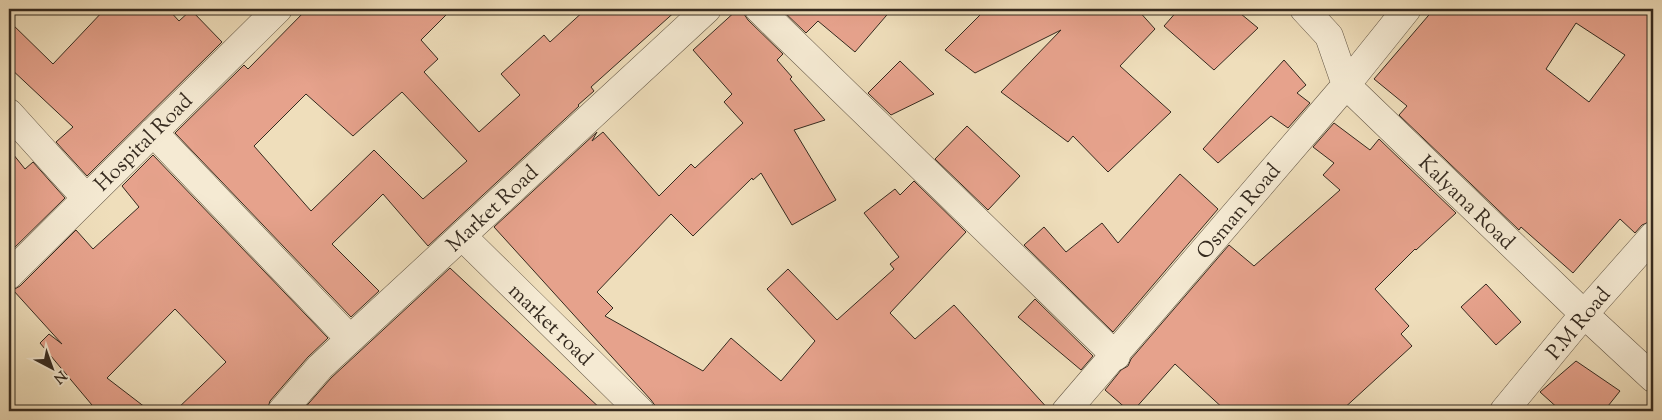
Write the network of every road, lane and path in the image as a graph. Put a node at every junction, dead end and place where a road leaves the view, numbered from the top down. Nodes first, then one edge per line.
1 (278, 9) edge
2 (707, 9) edge
3 (759, 9) edge
4 (1304, 9) edge
5 (1407, 9) edge
6 (1346, 85) junction
7 (9, 113) edge
8 (153, 132) junction
9 (86, 198) junction
10 (462, 236) junction
11 (1653, 236) edge
12 (9, 275) edge
13 (1584, 314) junction
14 (350, 339) junction
15 (1116, 356) junction
16 (1653, 378) edge
17 (282, 411) edge
18 (640, 411) edge
19 (1066, 411) edge
20 (1504, 411) edge

1 - 8 street, Hospital Road
2 - 10 street, Market Road
3 - 15 street
4 - 6 street, Kalyana Road
5 - 6 street, Osman Road
6 - 13 street, Kalyana Road
6 - 15 street, Osman Road
7 - 9 street
8 - 9 street, Hospital Road
8 - 14 street
9 - 12 street, Hospital Road
10 - 14 street, Market Road
10 - 18 street, market road
11 - 13 street, P.M Road
13 - 16 street, Kalyana Road
13 - 20 street, P.M Road
14 - 17 street, Market Road
15 - 19 street, Osman Road

